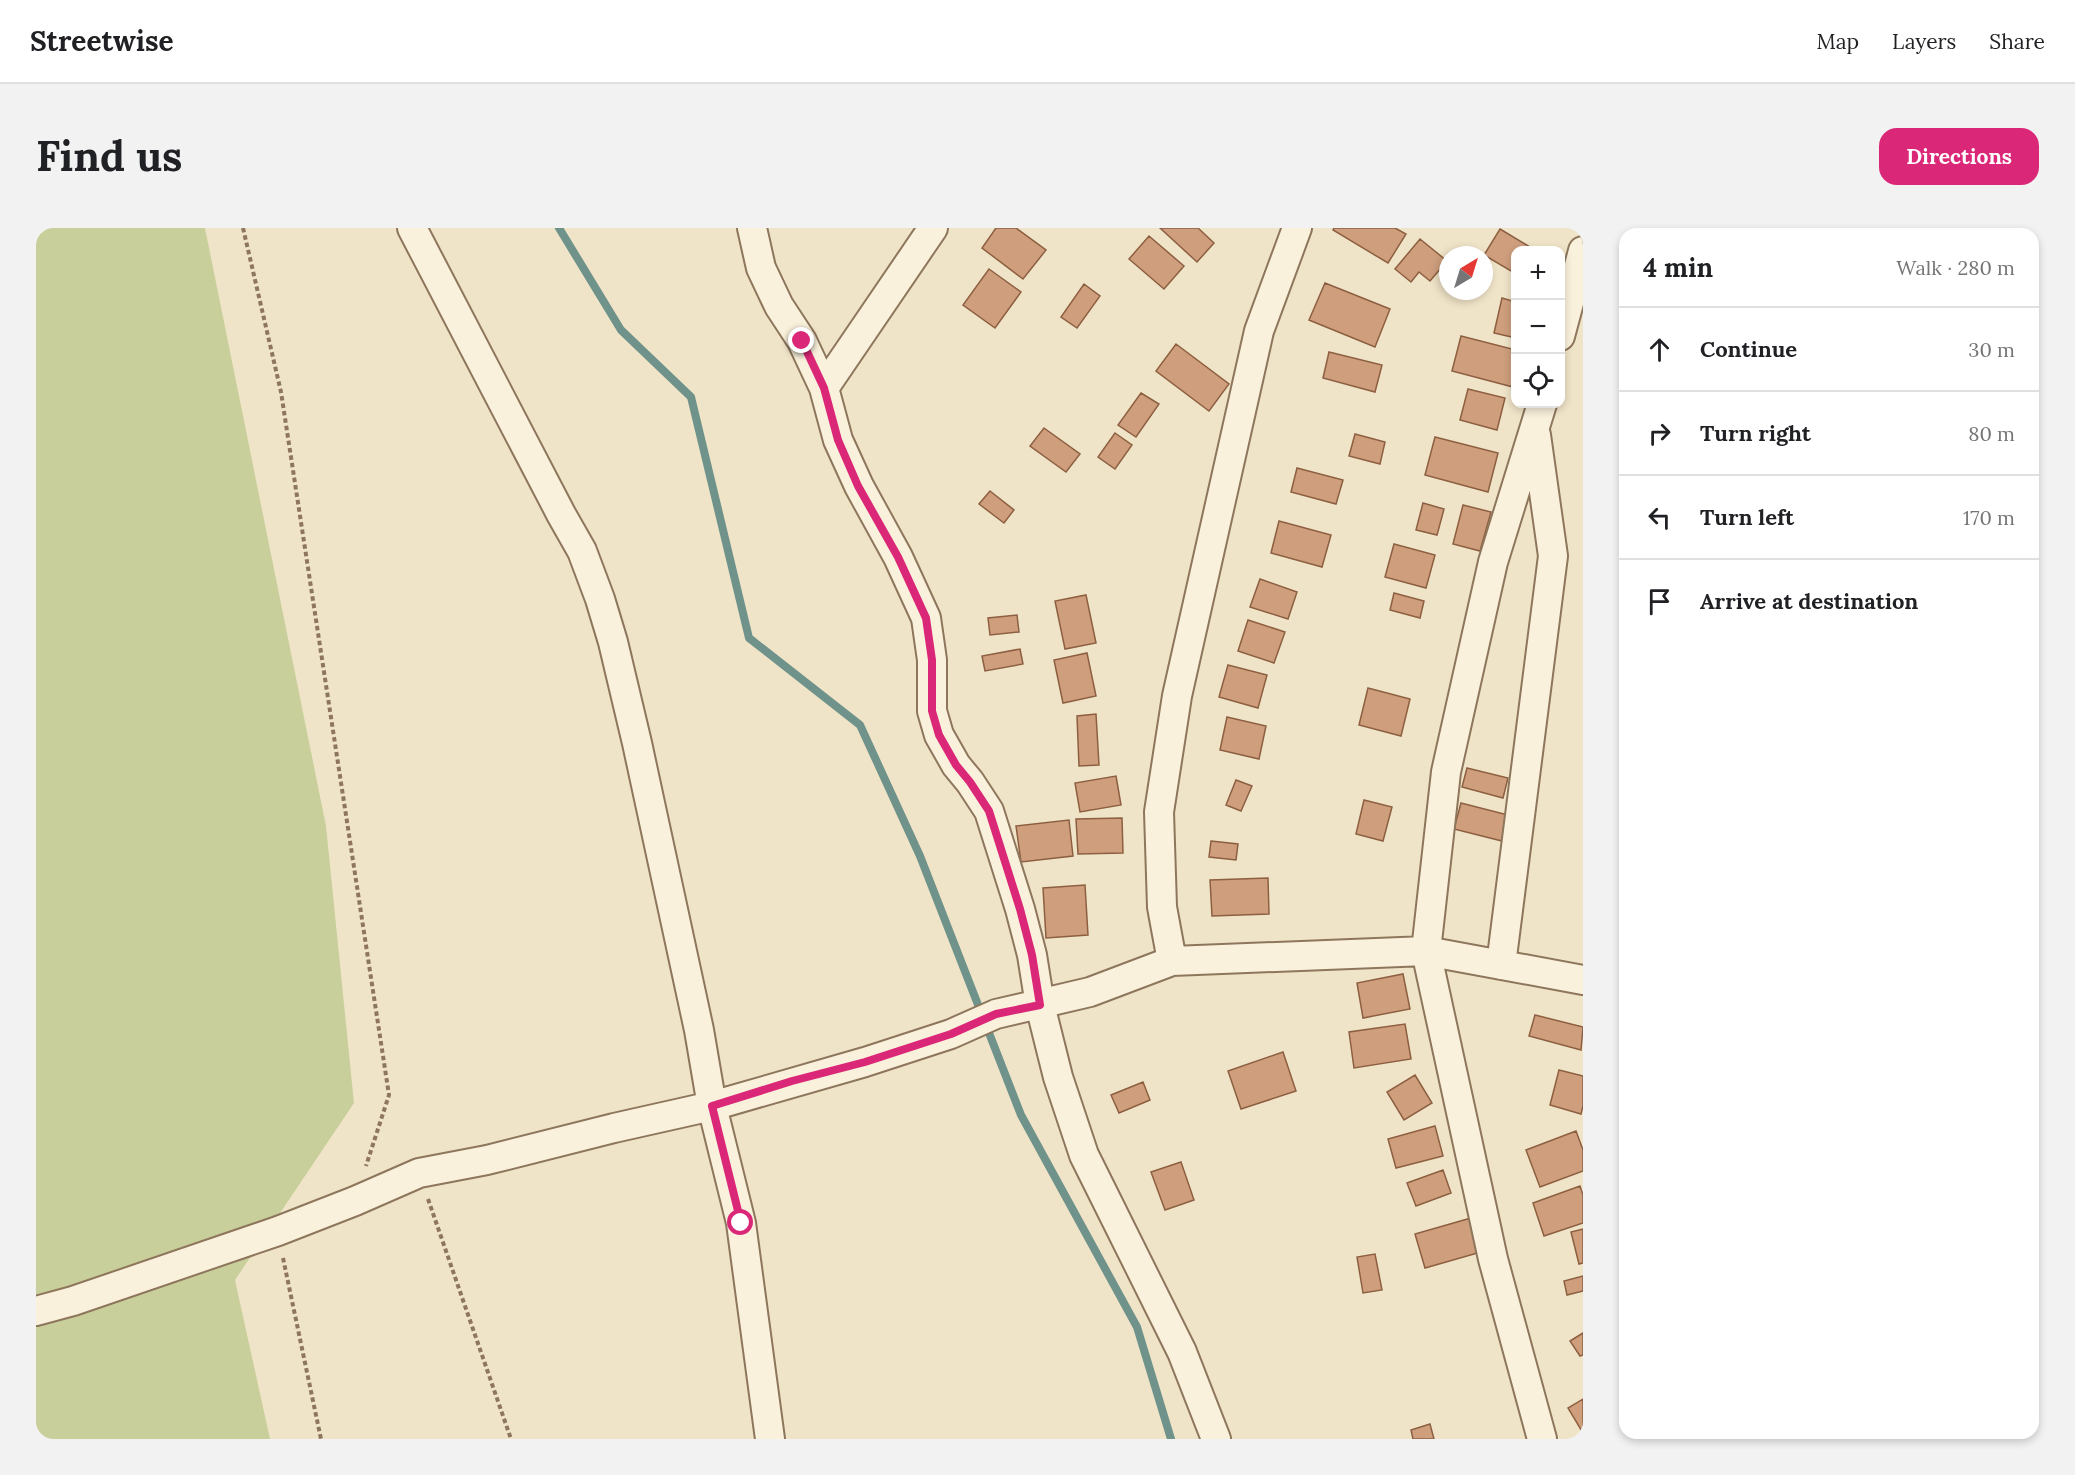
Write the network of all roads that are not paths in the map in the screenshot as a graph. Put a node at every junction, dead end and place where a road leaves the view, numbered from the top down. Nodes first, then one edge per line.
1 (412, 228) edge
2 (752, 228) edge
3 (933, 228) edge
4 (1297, 228) edge
5 (1583, 251) edge
6 (1565, 318) edge
7 (824, 388) junction
8 (1538, 416) edge
9 (1426, 951) junction
10 (1172, 961) junction
11 (1501, 965) junction
12 (1583, 980) edge
13 (1040, 1005) junction
14 (712, 1106) junction
15 (36, 1311) edge
16 (770, 1439) edge
17 (1216, 1439) edge
18 (1542, 1439) edge

1 - 14 street
2 - 7 street
3 - 7 street
4 - 10 street
5 - 6 street
7 - 13 street
8 - 9 street
8 - 11 street
9 - 10 street
9 - 11 street
9 - 18 street
10 - 13 street
11 - 12 street
13 - 14 street
13 - 17 street
14 - 15 street
14 - 16 street

